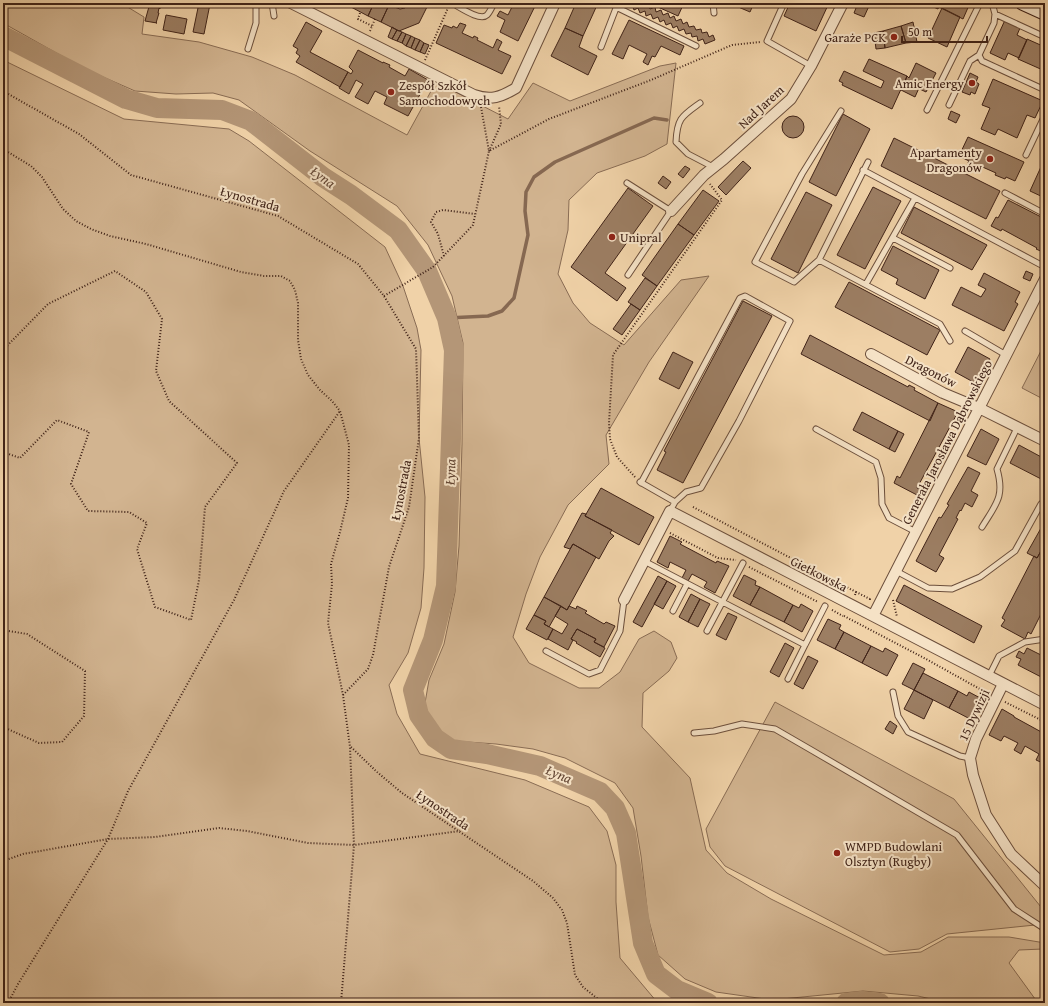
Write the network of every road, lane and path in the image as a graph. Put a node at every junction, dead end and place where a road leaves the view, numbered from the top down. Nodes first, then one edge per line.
1 (256, 3) edge
2 (272, 3) edge
3 (291, 3) edge
4 (447, 3) edge
5 (494, 3) edge
6 (555, 3) edge
7 (713, 3) edge
8 (784, 3) edge
9 (843, 3) edge
10 (980, 3) edge
11 (992, 3) edge
12 (1023, 3) edge
13 (617, 5) edge
14 (457, 6) dead end
15 (360, 13) dead end
16 (714, 13) dead end
17 (1045, 13) edge
18 (995, 14) junction
19 (274, 16) dead end
20 (375, 19) dead end
21 (372, 26) junction
22 (369, 34) dead end
23 (1045, 37) edge
24 (767, 41) junction
25 (601, 46) dead end
26 (696, 46) dead end
27 (248, 48) dead end
28 (979, 55) junction
29 (426, 57) dead end
30 (812, 66) junction
31 (1045, 88) edge
32 (3, 92) edge
33 (478, 97) junction
34 (498, 101) dead end
35 (700, 103) dead end
36 (949, 105) dead end
37 (927, 110) dead end
38 (841, 111) dead end
39 (1045, 115) edge
40 (3, 149) edge
41 (489, 151) junction
42 (1026, 155) dead end
43 (868, 162) dead end
44 (713, 167) junction
45 (863, 170) junction
46 (704, 175) junction
47 (627, 183) dead end
48 (1006, 193) dead end
49 (915, 198) junction
50 (671, 211) junction
51 (476, 214) junction
52 (1045, 214) edge
53 (893, 238) junction
54 (444, 256) junction
55 (819, 260) junction
56 (1045, 267) edge
57 (950, 268) dead end
58 (628, 275) dead end
59 (1045, 279) edge
60 (866, 284) junction
61 (384, 296) junction
62 (964, 332) dead end
63 (950, 342) dead end
64 (3, 350) edge
65 (871, 354) dead end
66 (1006, 355) junction
67 (979, 408) junction
68 (340, 411) junction
69 (1017, 428) junction
70 (816, 429) dead end
71 (1045, 441) edge
72 (3, 452) edge
73 (640, 482) junction
74 (1041, 504) dead end
75 (672, 507) junction
76 (693, 507) dead end
77 (982, 527) dead end
78 (661, 528) junction
79 (916, 532) junction
80 (644, 561) junction
81 (743, 563) junction
82 (896, 571) junction
83 (687, 584) junction
84 (856, 592) junction
85 (892, 596) dead end
86 (853, 598) dead end
87 (870, 599) dead end
88 (624, 600) joint
89 (722, 602) junction
90 (826, 606) junction
91 (673, 611) dead end
92 (873, 616) junction
93 (898, 621) dead end
94 (3, 630) edge
95 (706, 631) dead end
96 (1045, 639) edge
97 (805, 645) junction
98 (546, 651) dead end
99 (989, 676) junction
100 (788, 679) dead end
101 (1003, 684) junction
102 (893, 692) dead end
103 (987, 693) dead end
104 (343, 695) junction
105 (1004, 702) dead end
106 (1045, 705) edge
107 (1045, 722) edge
108 (3, 727) edge
109 (694, 733) dead end
110 (350, 747) junction
111 (970, 758) junction
112 (460, 831) junction
113 (108, 839) junction
114 (354, 844) junction
115 (3, 861) edge
116 (1045, 886) edge
117 (1045, 929) edge
118 (8, 1003) edge
119 (341, 1003) edge
120 (603, 1003) edge

1 - 27 lane
2 - 19 lane
3 - 33 street
4 - 29 path
5 - 14 lane
6 - 33 street
7 - 16 lane
8 - 24 lane
9 - 30 street, Nad Jarem
10 - 37 lane
11 - 18 lane
12 - 17 main road
13 - 25 lane
13 - 26 lane
15 - 21 path
18 - 23 lane
18 - 28 lane
20 - 21 path
21 - 22 path
24 - 30 lane
24 - 41 path
28 - 31 lane
28 - 36 lane
30 - 44 street, Nad Jarem
32 - 61 path, Łynostrada
33 - 41 path
34 - 41 path
35 - 44 lane
38 - 55 lane
39 - 42 lane
40 - 68 path
41 - 51 path
43 - 45 lane
44 - 46 street, Nad Jarem
45 - 49 lane
45 - 55 lane
46 - 50 street, Nad Jarem
46 - 73 path
47 - 50 lane
48 - 52 lane
49 - 53 lane
49 - 56 lane
50 - 58 lane
51 - 54 path
51 - 54 path
53 - 57 lane
53 - 60 lane
54 - 61 path
55 - 60 lane
59 - 66 street, Generała Jarosława Dąbrowskiego
60 - 63 lane
61 - 104 path, Łynostrada
62 - 66 lane
64 - 72 path
65 - 67 street, Dragonów
66 - 67 street, Generała Jarosława Dąbrowskiego
67 - 69 street, Dragonów
67 - 79 street, Generała Jarosława Dąbrowskiego
68 - 104 path
68 - 113 path
69 - 71 street, Dragonów
69 - 77 lane
70 - 79 lane
73 - 75 lane
73 - 75 lane
74 - 82 lane
75 - 78 street
75 - 92 street, Gietkowska
76 - 84 path
78 - 80 street
78 - 81 path
79 - 82 street, Generała Jarosława Dąbrowskiego
80 - 83 lane
80 - 88 street
81 - 89 lane
81 - 90 path
82 - 92 street, Generała Jarosława Dąbrowskiego
83 - 89 lane
83 - 91 lane
84 - 86 path
84 - 87 path
85 - 93 path
88 - 98 lane
89 - 95 lane
89 - 97 lane
90 - 97 lane
90 - 103 path
92 - 99 street, Gietkowska
94 - 108 path
96 - 99 lane
97 - 100 lane
99 - 101 street, Gietkowska
101 - 106 street, Gietkowska
101 - 111 street, 15 Dywizji
102 - 111 lane, 15 Dywizji
104 - 110 path
105 - 107 path
109 - 117 lane
110 - 112 path, Łynostrada
110 - 114 path
111 - 116 street, 15 Dywizji
112 - 114 path
112 - 120 path, Łynostrada
113 - 114 path
113 - 115 path
113 - 118 path
114 - 119 path

